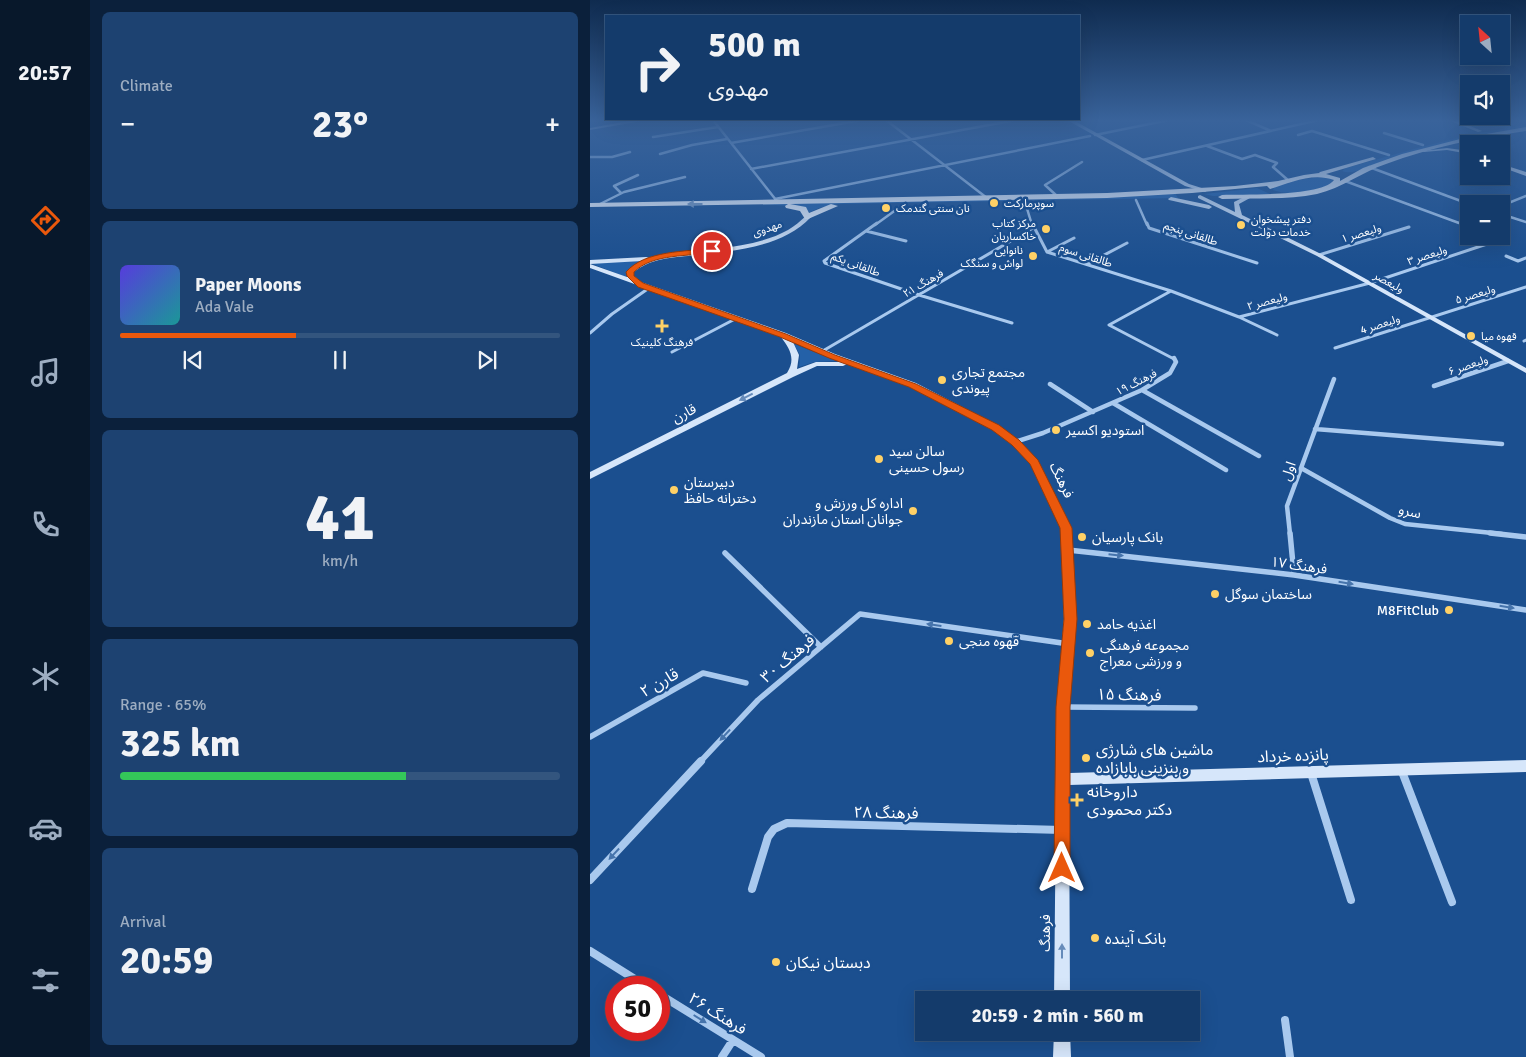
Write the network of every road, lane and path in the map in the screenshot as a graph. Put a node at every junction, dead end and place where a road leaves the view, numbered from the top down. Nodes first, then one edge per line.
1 (751, 169) edge
2 (921, 169) edge
3 (949, 169) edge
4 (1070, 169) edge
5 (1151, 169) edge
6 (1159, 169) edge
7 (1276, 169) edge
8 (1335, 169) edge
9 (1339, 169) edge
10 (1365, 169) edge
11 (1375, 169) edge
12 (1513, 169) edge
13 (1361, 172) junction
14 (1526, 174) edge
15 (638, 175) dead end
16 (1309, 176) junction
17 (685, 178) dead end
18 (1169, 180) junction
19 (1289, 181) junction
20 (1345, 181) junction
21 (1277, 184) junction
22 (1332, 187) junction
23 (1210, 191) junction
24 (1188, 192) junction
25 (621, 193) junction
26 (1165, 193) junction
27 (1293, 195) junction
28 (1057, 196) junction
29 (1526, 196) edge
30 (1200, 197) junction
31 (1248, 197) junction
32 (988, 198) junction
33 (1171, 199) junction
34 (776, 200) junction
35 (1136, 200) junction
36 (1460, 201) edge
37 (1025, 202) junction
38 (1510, 202) edge
39 (744, 204) junction
40 (904, 204) junction
41 (590, 205) edge
42 (598, 205) junction
43 (808, 216) junction
44 (1239, 216) junction
45 (1510, 217) edge
46 (1526, 222) edge
47 (1460, 223) edge
48 (1409, 227) dead end
49 (1033, 228) junction
50 (866, 231) junction
51 (1074, 238) dead end
52 (906, 240) dead end
53 (1127, 243) dead end
54 (1484, 245) edge
55 (1047, 252) junction
56 (1319, 255) junction
57 (1506, 256) dead end
58 (658, 258) junction
59 (1526, 258) edge
60 (590, 262) edge
61 (1258, 263) dead end
62 (1087, 264) junction
63 (590, 266) edge
64 (1370, 283) junction
65 (640, 285) junction
66 (1526, 287) edge
67 (649, 288) junction
68 (1172, 291) junction
69 (919, 295) junction
70 (1239, 317) junction
71 (1430, 317) junction
72 (735, 319) junction
73 (1012, 323) dead end
74 (590, 333) edge
75 (1277, 335) dead end
76 (783, 336) junction
77 (1335, 348) dead end
78 (672, 352) dead end
79 (821, 352) junction
80 (1508, 361) junction
81 (855, 365) junction
82 (1526, 371) edge
83 (790, 374) junction
84 (1334, 379) dead end
85 (1050, 384) dead end
86 (1434, 386) dead end
87 (1142, 390) junction
88 (1113, 403) junction
89 (1093, 412) junction
90 (1315, 429) junction
91 (1015, 442) junction
92 (1502, 444) dead end
93 (1258, 456) dead end
94 (1301, 468) junction
95 (1226, 470) dead end
96 (590, 476) edge
97 (1526, 537) edge
98 (1067, 550) junction
99 (725, 553) dead end
100 (1294, 575) junction
101 (1526, 610) edge
102 (1069, 644) junction
103 (821, 647) junction
104 (746, 683) dead end
105 (1063, 707) junction
106 (1195, 708) dead end
107 (590, 737) edge
108 (1526, 766) edge
109 (1401, 770) junction
110 (1311, 772) junction
111 (1062, 779) junction
112 (1062, 830) junction
113 (590, 880) edge
114 (752, 889) dead end
115 (1351, 900) dead end
116 (1452, 902) dead end
117 (590, 951) edge
118 (630, 976) edge
119 (1062, 991) edge
120 (670, 1001) edge
121 (1285, 1020) dead end
122 (733, 1040) junction
123 (1062, 1041) edge
124 (722, 1057) edge
125 (761, 1057) edge
126 (1062, 1057) edge
127 (1290, 1057) edge

1 - 34 street
2 - 34 street
3 - 32 street
4 - 28 street
5 - 18 main road
6 - 23 main road
7 - 19 street
8 - 16 main road
9 - 13 main road
10 - 13 main road
11 - 36 street
12 - 14 main road
13 - 20 main road
15 - 25 street
16 - 19 main road
16 - 22 main road
17 - 25 street
18 - 24 main road
18 - 26 main road
19 - 21 main road
20 - 22 main road
20 - 47 street
21 - 23 main road
21 - 27 main road
22 - 27 main road
23 - 24 main road
24 - 26 main road
24 - 30 main road
25 - 42 street
26 - 28 main road
27 - 31 main road
28 - 32 main road
29 - 38 street
30 - 31 main road
30 - 33 main road
30 - 44 main road, ولیعصر
31 - 44 main road
32 - 34 main road
33 - 35 main road
33 - 44 main road
34 - 39 main road
35 - 37 main road
35 - 61 street, طالقانی پنجم
37 - 40 main road
37 - 49 street, طالقانی سوم
39 -> 42 main road
39 - 43 main road
40 - 43 main road
40 - 50 street, طالقانی یکم
41 - 42 main road
43 - 58 main road, مهدوی
44 - 56 main road, ولیعصر
45 - 46 street
48 - 56 street, ولیعصر ١
49 - 55 street, طالقانی سوم
49 - 69 street, فرهنگ ۲۱
50 - 52 street
50 - 69 street, طالقانی یکم
51 - 55 street
53 - 62 street
54 - 64 street, ولیعصر ٣
55 - 62 street, طالقانی سوم
56 - 64 main road, ولیعصر
57 - 59 street
58 - 60 main road
58 - 65 main road, مهدوی
62 - 68 street, طالقانی سوم
63 - 65 main road, فرهنگ
64 - 70 street, ولیعصر ٢
64 - 71 main road, ولیعصر
65 - 67 main road, فرهنگ
66 - 71 street, ولیعصر ۵
67 - 72 main road, فرهنگ
67 - 74 street
68 - 70 street, ولیعصر ٢
68 - 87 street, فرهنگ ۱۹
69 - 73 street
69 - 79 street, فرهنگ ۲۱
70 - 75 street
71 - 77 street, ولیعصر 4
71 - 80 main road, ولیعصر
72 - 76 main road, فرهنگ
72 - 78 street
76 - 79 main road, فرهنگ
76 - 83 main road
79 - 81 main road, فرهنگ
80 - 82 main road, ولیعصر
80 - 86 street, ولیعصر ۶
81 - 83 main road, قارن
81 - 91 main road, فرهنگ
83 -> 96 main road, قارن
84 - 90 street, اول
85 - 89 street
87 - 88 street, فرهنگ ۱۹
87 - 93 street
88 - 89 street, فرهنگ ۱۹
88 - 95 street
89 - 91 street, فرهنگ ۱۹
90 - 92 street
90 - 94 street, اول
91 - 98 main road, فرهنگ
94 - 97 street, سرو
94 - 100 street, اول
98 -> 100 street, فرهنگ ۱۷
98 - 102 main road, فرهنگ
99 - 103 street
100 -> 101 street, فرهنگ ۱۷
102 -> 103 street, فرهنگ ۳۰
102 - 105 main road, فرهنگ
103 -> 113 street, فرهنگ ۳۰
104 - 107 street, قارن ٢
105 - 106 street, فرهنگ ۱۵
105 - 111 main road, فرهنگ
108 - 109 main road, پانزده خرداد
109 - 110 main road, پانزده خرداد
109 - 116 street
110 - 111 main road, پانزده خرداد
110 - 115 street
111 - 112 main road, فرهنگ
112 - 114 street, فرهنگ ۲۸
119 -> 112 main road, فرهنگ
117 - 118 street
120 -> 122 street, فرهنگ ۲۶
121 - 127 street
122 - 124 street
122 - 125 street, فرهنگ ۲۶
123 - 126 main road

